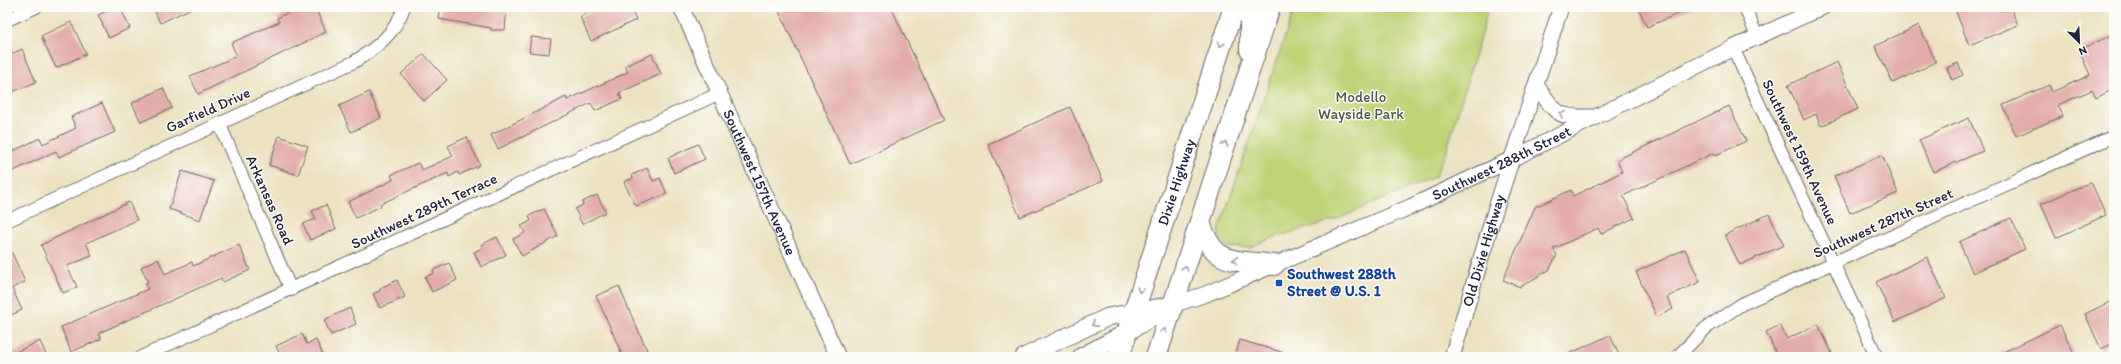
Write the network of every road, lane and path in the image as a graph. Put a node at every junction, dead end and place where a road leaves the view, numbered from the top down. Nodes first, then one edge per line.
1 (36, 7) edge
2 (404, 7) edge
3 (681, 7) edge
4 (1234, 7) edge
5 (1250, 7) edge
6 (1270, 7) edge
7 (1561, 7) edge
8 (1745, 7) edge
9 (1823, 7) edge
10 (7, 20) edge
11 (1758, 37) junction
12 (1734, 48) junction
13 (1250, 68) junction
14 (1536, 85) junction
15 (720, 93) junction
16 (1599, 116) junction
17 (219, 123) junction
18 (2114, 136) edge
19 (1512, 160) junction
20 (7, 221) edge
21 (1200, 222) junction
22 (1834, 262) junction
23 (1274, 265) junction
24 (291, 290) junction
25 (1172, 304) junction
26 (1133, 313) junction
27 (1126, 333) junction
28 (141, 357) edge
29 (838, 357) edge
30 (1024, 357) edge
31 (1081, 357) edge
32 (1119, 357) edge
33 (1156, 357) edge
34 (1452, 357) edge
35 (1677, 357) edge
36 (1877, 357) edge

1 - 10 street
2 - 17 street, Garfield Drive
3 - 15 street, Southwest 157th Avenue
4 -> 26 highway, Dixie Highway
5 - 13 highway
6 - 13 highway
7 - 14 street, Old Dixie Highway
8 - 11 street
9 - 11 street, Southwest 288th Street
11 - 12 street, Southwest 288th Street
12 - 16 street, Southwest 288th Street
12 - 22 street, Southwest 159th Avenue
21 -> 13 highway
16 -> 14 street
14 - 19 street, Old Dixie Highway
15 - 24 street, Southwest 289th Terrace
15 - 29 street, Southwest 157th Avenue
16 - 19 street, Southwest 288th Street
17 - 20 street, Garfield Drive
17 - 24 street, Arkansas Road
18 - 22 street, Southwest 287th Street
19 - 23 street, Southwest 288th Street
19 - 34 street, Old Dixie Highway
23 -> 21 highway
25 -> 21 highway
22 - 35 street, Southwest 287th Street
22 - 36 street, Southwest 159th Avenue
23 - 25 street, Southwest 288th Street
24 - 28 street, Southwest 289th Terrace
25 - 26 main road, Southwest 288th Street
25 - 27 main road, Southwest 288th Street
33 -> 25 highway
26 - 27 highway, Dixie Highway
26 -> 30 main road, Southwest 288th Street
27 - 31 main road, Southwest 288th Street
27 - 32 highway, Dixie Highway

